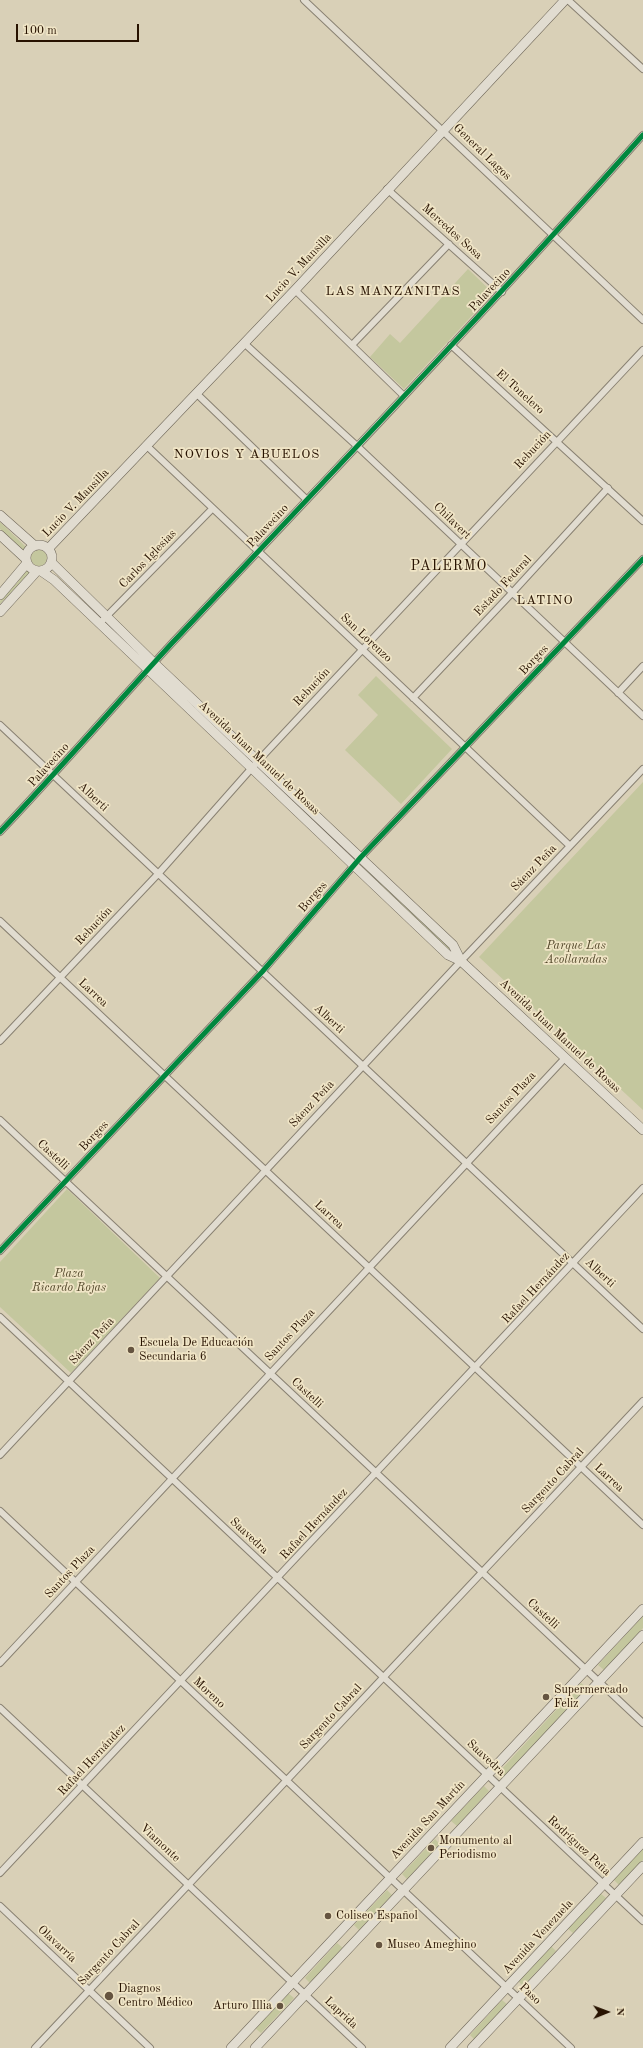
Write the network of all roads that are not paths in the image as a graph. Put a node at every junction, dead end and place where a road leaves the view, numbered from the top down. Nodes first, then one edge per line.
1 (304, 0) edge
2 (564, 0) edge
3 (568, 0) edge
4 (643, 69) edge
5 (443, 130) junction
6 (643, 135) edge
7 (387, 189) junction
8 (553, 236) junction
9 (449, 244) junction
10 (295, 290) junction
11 (502, 292) junction
12 (643, 320) edge
13 (244, 343) junction
14 (352, 345) junction
15 (451, 345) junction
16 (643, 350) edge
17 (197, 394) junction
18 (404, 396) junction
19 (557, 441) junction
20 (357, 446) junction
21 (148, 447) junction
22 (608, 488) junction
23 (307, 500) junction
24 (212, 509) junction
25 (0, 515) edge
26 (643, 521) edge
27 (0, 535) edge
28 (460, 545) junction
29 (35, 546) junction
30 (48, 549) junction
31 (258, 551) junction
32 (643, 559) edge
33 (27, 561) junction
34 (51, 562) junction
35 (39, 571) junction
36 (512, 593) junction
37 (0, 595) edge
38 (0, 612) edge
39 (106, 617) junction
40 (99, 624) junction
41 (564, 643) junction
42 (362, 650) junction
43 (643, 666) edge
44 (151, 667) junction
45 (618, 693) junction
46 (413, 698) junction
47 (643, 716) edge
48 (0, 725) edge
49 (465, 747) junction
50 (258, 761) junction
51 (251, 768) junction
52 (643, 769) edge
53 (54, 776) junction
54 (310, 809) junction
55 (302, 816) junction
56 (0, 832) edge
57 (570, 846) junction
58 (361, 857) junction
59 (354, 865) junction
60 (158, 874) junction
61 (0, 920) edge
62 (461, 961) junction
63 (262, 972) junction
64 (60, 977) junction
65 (0, 1041) edge
66 (565, 1058) junction
67 (363, 1066) junction
68 (164, 1076) junction
69 (0, 1120) edge
70 (643, 1130) edge
71 (466, 1162) junction
72 (266, 1170) junction
73 (65, 1181) junction
74 (643, 1188) edge
75 (0, 1251) edge
76 (574, 1264) junction
77 (369, 1267) junction
78 (167, 1276) junction
79 (0, 1317) edge
80 (643, 1328) edge
81 (476, 1368) junction
82 (270, 1373) junction
83 (69, 1381) junction
84 (643, 1401) edge
85 (0, 1455) edge
86 (581, 1467) junction
87 (377, 1473) junction
88 (172, 1478) junction
89 (0, 1511) edge
90 (643, 1525) edge
91 (482, 1572) junction
92 (278, 1578) junction
93 (75, 1582) junction
94 (643, 1608) edge
95 (643, 1635) edge
96 (0, 1663) edge
97 (586, 1669) junction
98 (384, 1677) junction
99 (181, 1681) junction
100 (599, 1682) junction
101 (0, 1708) edge
102 (643, 1723) edge
103 (488, 1774) junction
104 (287, 1781) junction
105 (83, 1786) junction
106 (501, 1787) junction
107 (643, 1842) edge
108 (643, 1866) edge
109 (0, 1873) edge
110 (390, 1878) junction
111 (604, 1884) junction
112 (189, 1885) junction
113 (403, 1890) junction
114 (616, 1895) junction
115 (0, 1906) edge
116 (643, 1921) edge
117 (292, 1983) junction
118 (507, 1987) junction
119 (89, 1990) junction
120 (305, 1994) junction
121 (519, 1998) junction
122 (35, 2048) edge
123 (150, 2048) edge
124 (231, 2048) edge
125 (255, 2048) edge
126 (362, 2048) edge
127 (450, 2048) edge
128 (472, 2048) edge
129 (571, 2048) edge

1 - 5 street, General Lagos
2 - 5 street, Lucio V. Mansilla
3 - 4 street
5 - 7 street, Lucio V. Mansilla
5 - 8 street, General Lagos
6 - 8 street, Palavecino
7 - 9 street, Mercedes Sosa
7 - 10 street, Lucio V. Mansilla
8 - 11 street, Palavecino
8 - 12 street, General Lagos
9 - 11 street, Mercedes Sosa
9 - 14 street
10 - 13 street, Lucio V. Mansilla
10 - 14 street
11 - 15 street, Palavecino
13 - 17 street, Lucio V. Mansilla
13 - 20 street, Chilavert
14 - 18 street
15 - 18 street, Palavecino
15 - 19 street, El Tonelero
16 - 19 street, Rebución
17 - 21 street, Lucio V. Mansilla
17 - 23 street
18 - 20 street, Palavecino
19 - 22 street, El Tonelero
19 - 28 street, Rebución
20 - 23 street, Palavecino
20 - 28 street, Chilavert
21 - 24 street, San Lorenzo
21 - 30 street, Lucio V. Mansilla
22 - 26 street, El Tonelero
22 - 36 street, Estado Federal
23 - 31 street, Palavecino
24 - 31 street, San Lorenzo
24 - 39 street, Carlos Iglesias
25 - 29 street
27 - 33 street
28 - 36 street, Chilavert
28 - 42 street, Rebución
29 - 30 street
29 - 33 street
30 - 34 street
31 - 42 street, San Lorenzo
31 - 44 street, Palavecino
32 - 41 street, Borges
33 - 35 street
33 - 37 street
34 - 35 street
34 - 39 street, Avenida Juan Manuel de Rosas
35 - 38 street
35 - 40 street, Avenida Juan Manuel de Rosas
36 - 41 street, Chilavert
36 - 46 street, Estado Federal
39 - 40 street, Carlos Iglesias
39 - 44 street, Avenida Juan Manuel de Rosas
40 - 44 street, Avenida Juan Manuel de Rosas
41 - 45 street, Chilavert
41 - 49 street, Borges
42 - 46 street, San Lorenzo
42 - 50 street, Rebución
43 - 45 street
44 - 50 street, Avenida Juan Manuel de Rosas
44 - 51 street, Avenida Juan Manuel de Rosas
44 - 53 street, Palavecino
45 - 47 street, Chilavert
46 - 49 street, San Lorenzo
48 - 53 street, Alberti
49 - 57 street, San Lorenzo
49 - 58 street, Borges
50 - 51 street, Rebución
50 - 54 street, Avenida Juan Manuel de Rosas
51 - 55 street, Avenida Juan Manuel de Rosas
51 - 60 street, Rebución
52 - 57 street, Sáenz Peña
53 - 56 street, Palavecino
53 - 60 street, Alberti
54 - 55 street
54 - 58 street, Avenida Juan Manuel de Rosas
55 - 59 street, Avenida Juan Manuel de Rosas
57 - 62 street, Sáenz Peña
58 - 59 street, Borges
58 - 62 street, Avenida Juan Manuel de Rosas
59 - 62 street, Avenida Juan Manuel de Rosas
59 - 63 street, Borges
60 - 63 street, Alberti
60 - 64 street, Rebución
61 - 64 street, Larrea
62 - 66 street, Avenida Juan Manuel de Rosas
62 - 67 street, Sáenz Peña
63 - 67 street, Alberti
63 - 68 street, Borges
64 - 65 street, Rebución
64 - 68 street, Larrea
66 - 70 street, Avenida Juan Manuel de Rosas
66 - 71 street, Santos Plaza
67 - 71 street, Alberti
67 - 72 street, Sáenz Peña
68 - 72 street, Larrea
68 - 73 street, Borges
69 - 73 street, Castelli
71 - 76 street, Alberti
71 - 77 street, Santos Plaza
72 - 77 street, Larrea
72 - 78 street, Sáenz Peña
73 - 75 street, Borges
73 - 78 street, Castelli
74 - 76 street, Rafael Hernández
76 - 80 street, Alberti
76 - 81 street, Rafael Hernández
77 - 81 street, Larrea
77 - 82 street, Santos Plaza
78 - 82 street, Castelli
78 - 83 street, Sáenz Peña
79 - 83 street, Saavedra
81 - 86 street, Larrea
81 - 87 street, Rafael Hernández
82 - 87 street, Castelli
82 - 88 street, Santos Plaza
83 - 85 street, Sáenz Peña
83 - 88 street, Saavedra
84 - 86 street, Sargento Cabral
86 - 90 street, Larrea
86 - 91 street, Sargento Cabral
87 - 91 street, Castelli
87 - 92 street, Rafael Hernández
88 - 92 street, Saavedra
88 - 93 street, Santos Plaza
89 - 93 street, Moreno
91 - 97 street, Castelli
91 - 98 street, Sargento Cabral
92 - 98 street, Saavedra
92 - 99 street, Rafael Hernández
93 - 96 street, Santos Plaza
93 - 99 street, Moreno
94 - 97 street, Avenida San Martín
95 - 100 street
97 - 100 street, Castelli
97 - 103 street, Avenida San Martín
98 - 103 street, Saavedra
98 - 104 street, Sargento Cabral
99 - 104 street, Moreno
99 - 105 street, Rafael Hernández
100 - 102 street, Castelli
100 - 106 street
101 - 105 street, Viamonte
103 - 106 street, Saavedra
103 - 110 street, Avenida San Martín
104 - 110 street, Moreno
104 - 112 street, Sargento Cabral
105 - 109 street, Rafael Hernández
105 - 112 street, Viamonte
106 - 111 street, Rodríguez Peña
106 - 113 street
107 - 111 street, Avenida Venezuela
108 - 114 street
110 - 113 street, Moreno
110 - 117 street, Avenida San Martín
111 - 114 street, Rodríguez Peña
111 - 118 street, Avenida Venezuela
112 - 117 street, Viamonte
112 - 119 street, Sargento Cabral
113 - 118 street, Paso
113 - 120 street
114 - 116 street, Rodríguez Peña
114 - 121 street
115 - 119 street, Olavarría
117 - 120 street, Viamonte
117 - 124 street, Avenida San Martín
118 - 121 street, Paso
118 - 127 street, Avenida Venezuela
119 - 122 street, Sargento Cabral
119 - 123 street, Olavarría
120 - 125 street
120 - 126 street, Laprida
121 - 128 street
121 - 129 street, Paso

